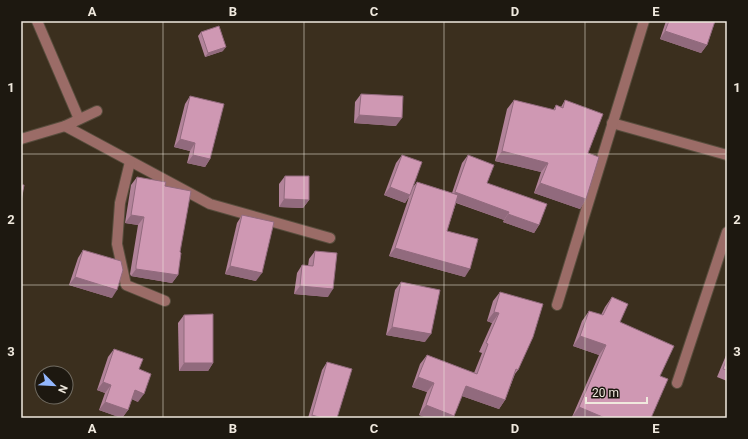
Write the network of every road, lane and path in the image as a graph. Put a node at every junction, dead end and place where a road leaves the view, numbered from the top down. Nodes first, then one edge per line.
1 (37, 21) edge
2 (644, 21) edge
3 (96, 111) dead end
4 (79, 119) junction
5 (612, 123) junction
6 (65, 126) junction
7 (21, 139) edge
8 (727, 155) edge
9 (130, 162) junction
10 (727, 232) edge
11 (330, 238) dead end
12 (165, 301) dead end
13 (557, 305) dead end
14 (677, 383) dead end

1 - 4 street
2 - 5 street
3 - 4 street
4 - 6 street
5 - 8 street
5 - 13 street
6 - 7 street
6 - 9 street
9 - 11 street
9 - 12 street
10 - 14 street

